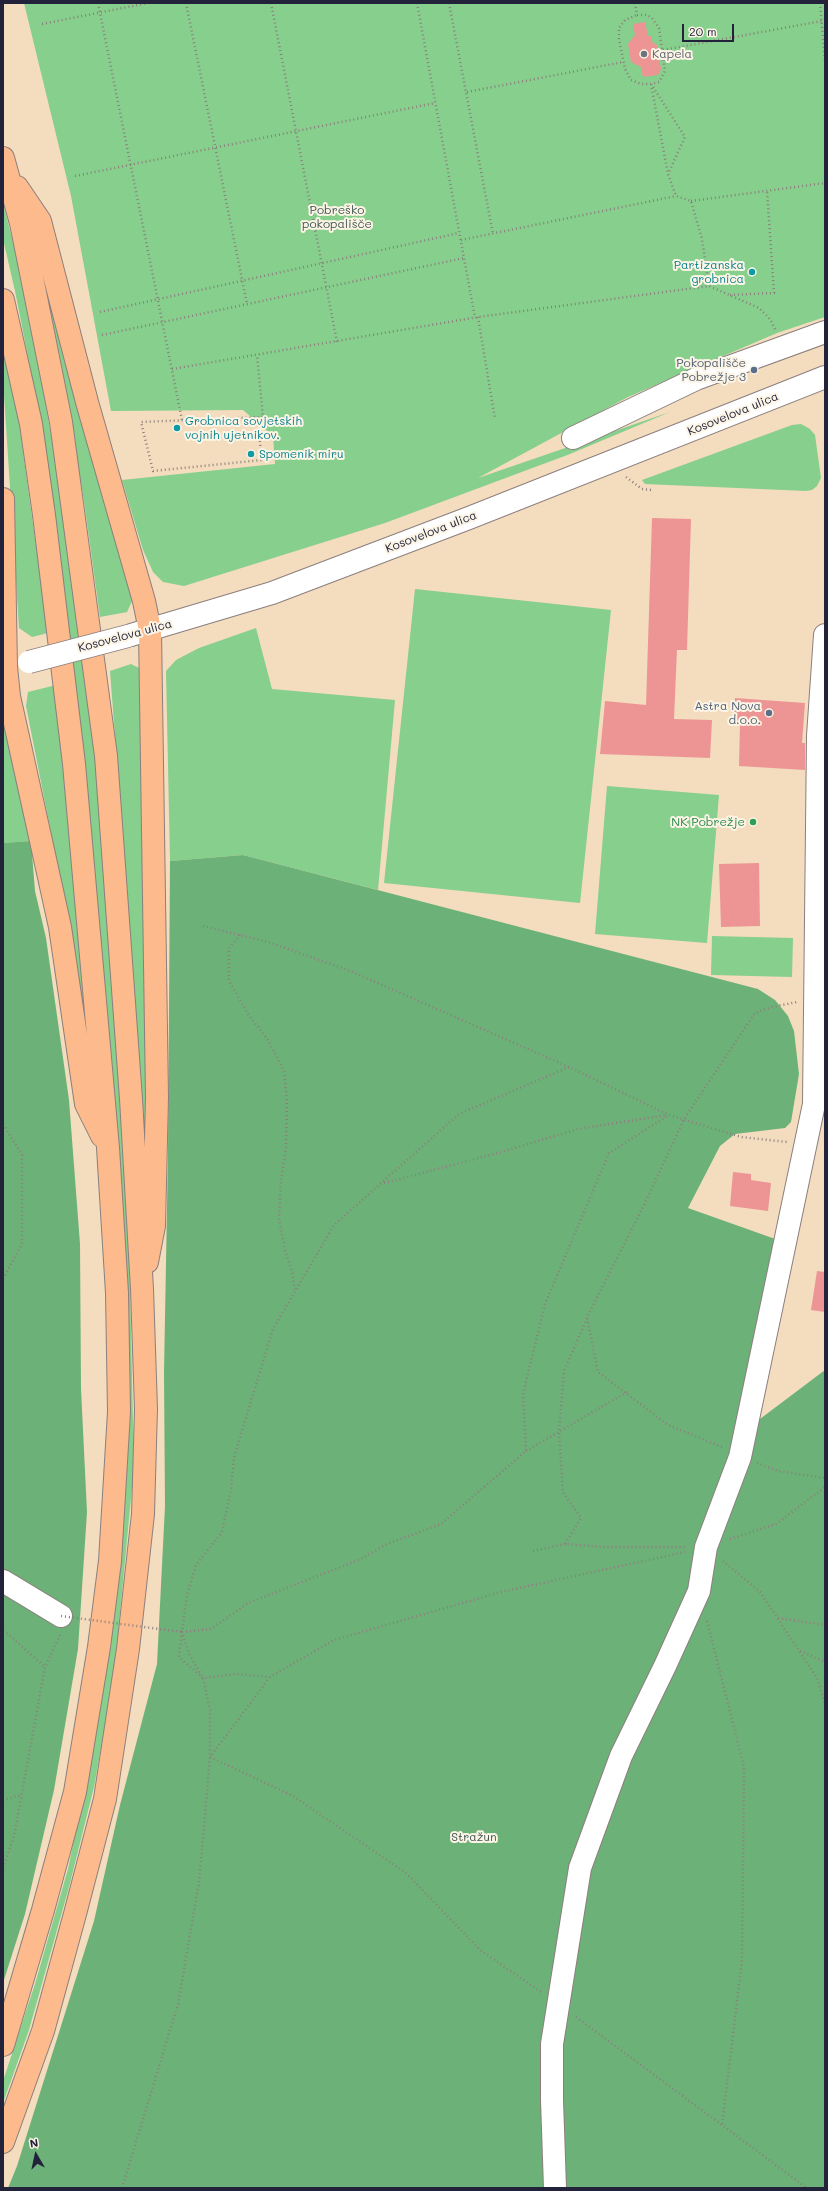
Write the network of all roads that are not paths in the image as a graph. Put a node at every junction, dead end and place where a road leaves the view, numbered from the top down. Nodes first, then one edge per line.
1 (5, 164) edge
2 (3, 300) edge
3 (825, 332) edge
4 (825, 377) edge
5 (573, 438) dead end
6 (3, 499) edge
7 (150, 630) junction
8 (825, 635) edge
9 (5, 667) edge
10 (822, 737) edge
11 (820, 1106) edge
12 (108, 1148) junction
13 (142, 1289) junction
14 (3, 1581) edge
15 (64, 1622) road end
16 (3, 2045) edge
17 (3, 2142) edge
18 (555, 2188) edge

1 - 7 highway
1 - 13 highway
2 - 12 highway
3 - 5 street
4 - 7 street, Kosovelova ulica
6 - 9 highway
7 - 9 street, Kosovelova ulica, bridge
7 - 13 highway
8 - 10 street
9 - 12 highway
10 - 11 street
11 - 18 street
12 - 16 highway
13 - 17 highway
14 - 15 street

